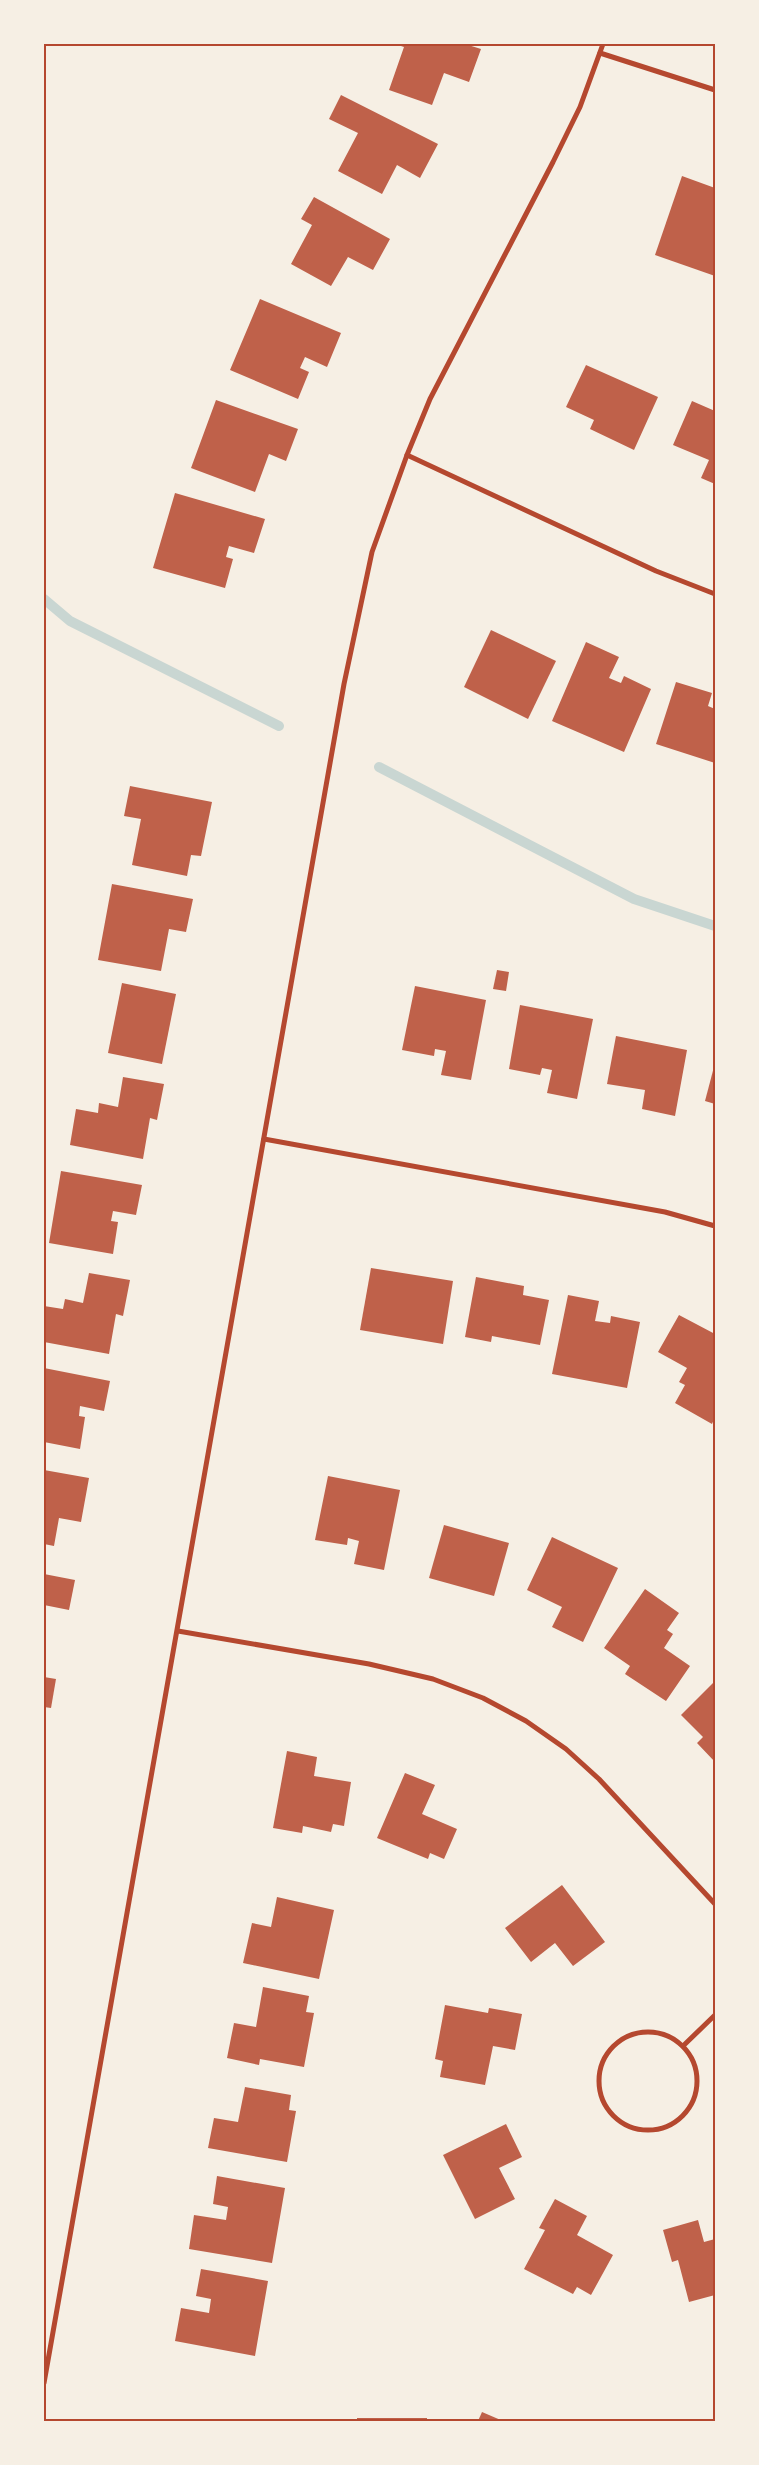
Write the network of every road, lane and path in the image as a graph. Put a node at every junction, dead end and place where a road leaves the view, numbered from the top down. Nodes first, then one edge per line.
1 (603, 44) edge
2 (600, 53) junction
3 (715, 90) edge
4 (406, 455) junction
5 (715, 594) edge
6 (264, 1139) junction
7 (715, 1226) edge
8 (178, 1631) junction
9 (715, 1904) edge
10 (715, 2015) edge
11 (683, 2046) junction
12 (44, 2383) edge

1 - 2 street
2 - 3 street
2 - 4 street
4 - 5 street
4 - 6 street
6 - 7 street
6 - 8 street
8 - 9 street
8 - 12 street
10 - 11 street
11 - 11 street

